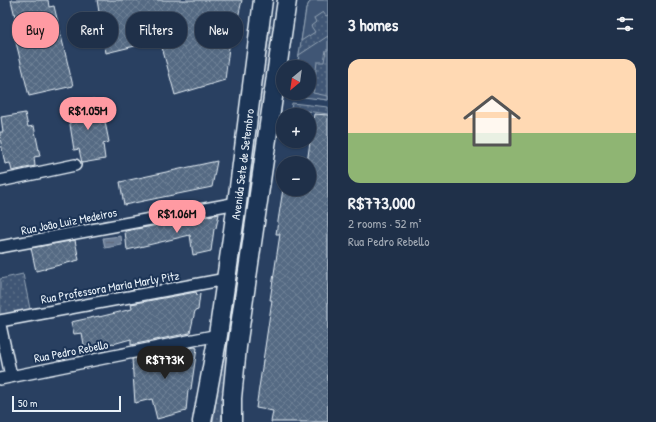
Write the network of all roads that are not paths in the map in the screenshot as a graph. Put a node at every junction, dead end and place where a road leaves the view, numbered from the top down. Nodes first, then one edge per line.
1 (263, 0) edge
2 (287, 0) edge
3 (75, 165) dead end
4 (0, 181) edge
5 (237, 203) junction
6 (0, 247) edge
7 (226, 279) junction
8 (0, 321) edge
9 (0, 325) edge
10 (218, 335) junction
11 (6, 378) edge
12 (202, 422) edge
13 (232, 422) edge

1 - 5 main road, Avenida Sete de Setembro
2 - 13 main road, Avenida Sete de Setembro
3 - 4 street
5 - 6 street, Rua João Luiz Medeiros
5 - 7 main road, Avenida Sete de Setembro
7 - 8 street, Rua Professora Maria Marly Pitz
7 - 10 main road, Avenida Sete de Setembro
9 - 11 street
10 - 11 street, Rua Pedro Rebello
10 - 12 main road, Avenida Sete de Setembro

